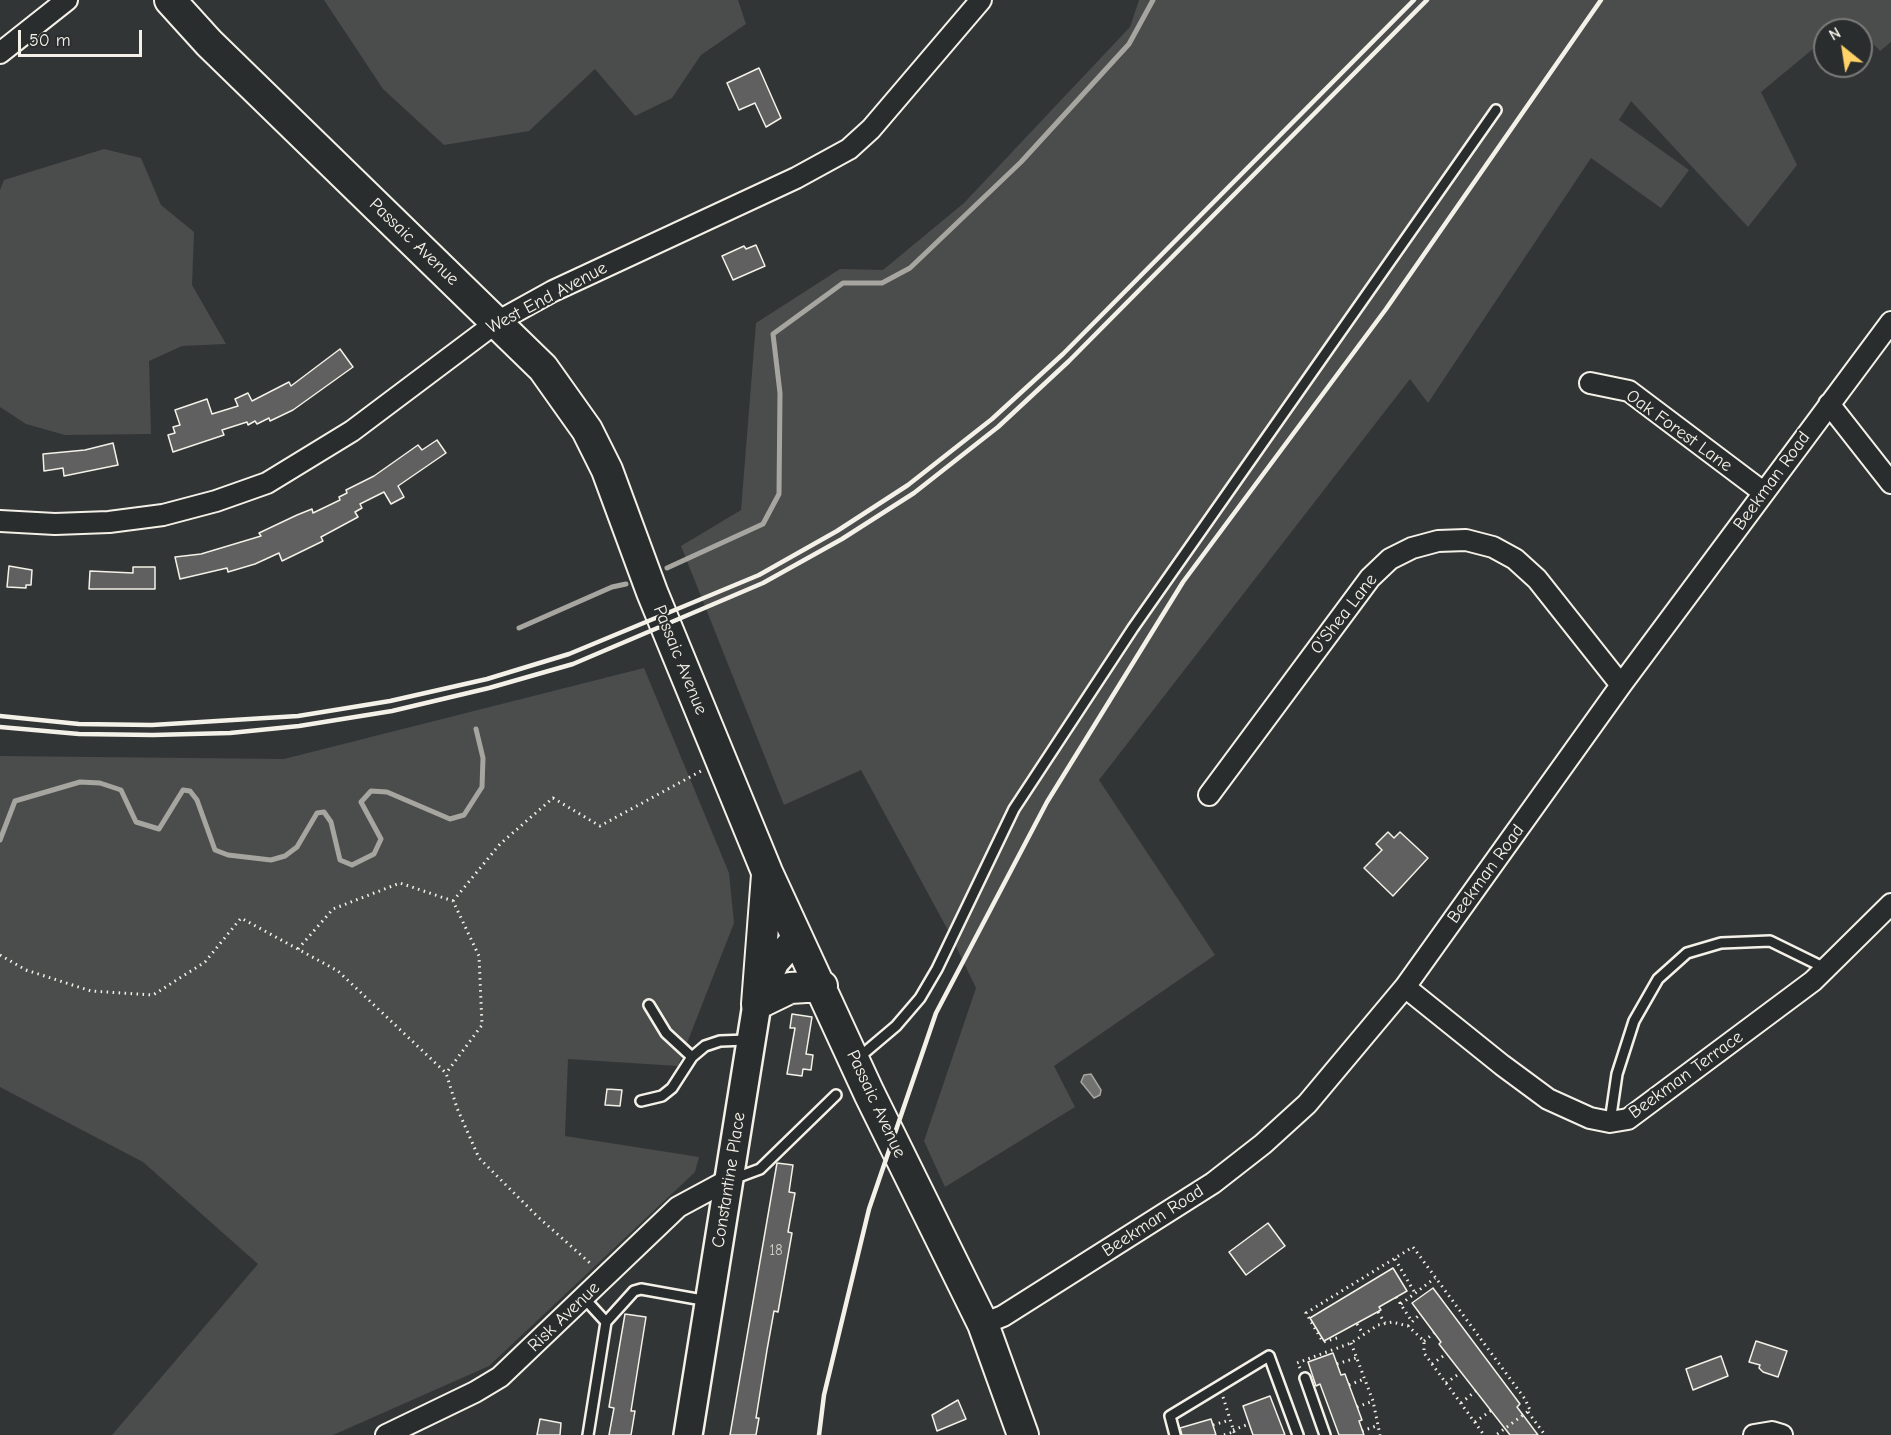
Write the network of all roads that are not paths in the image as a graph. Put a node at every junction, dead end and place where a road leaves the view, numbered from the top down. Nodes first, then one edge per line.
1 (67, 0) edge
2 (170, 0) edge
3 (981, 0) edge
4 (0, 53) edge
5 (1496, 110) dead end
6 (496, 322) junction
7 (1891, 322) edge
8 (1590, 383) dead end
9 (1828, 405) junction
10 (1891, 483) edge
11 (1763, 492) junction
12 (0, 521) edge
13 (1621, 685) junction
14 (1209, 795) dead end
15 (767, 872) junction
16 (1891, 904) edge
17 (797, 937) junction
18 (1827, 969) junction
19 (822, 986) junction
20 (1406, 987) junction
21 (757, 1004) junction
22 (649, 1005) dead end
23 (753, 1041) junction
24 (692, 1057) junction
25 (855, 1060) junction
26 (836, 1095) dead end
27 (641, 1101) dead end
28 (1610, 1122) junction
29 (728, 1180) junction
30 (584, 1298) junction
31 (711, 1301) junction
32 (606, 1322) junction
33 (983, 1324) junction
34 (1305, 1377) dead end
35 (387, 1435) edge
36 (588, 1435) edge
37 (688, 1435) edge
38 (1023, 1435) edge
39 (1175, 1435) edge
40 (1298, 1435) edge
41 (1325, 1435) edge
42 (1754, 1435) edge
43 (1782, 1435) edge

1 - 4 street
2 - 6 main road, Passaic Avenue
3 - 6 street, West End Avenue
5 - 25 lane
6 - 12 street, West End Avenue
6 - 15 main road, Passaic Avenue
7 - 9 street, Beekman Road
8 - 11 street, Oak Forest Lane
9 - 10 street
9 - 11 street, Beekman Road
11 - 13 street, Beekman Road
13 - 14 street, O'Shea Lane
13 - 20 street, Beekman Road
15 - 17 main road, Passaic Avenue
15 - 21 main road
16 - 18 street, Beekman Terrace
17 - 19 main road, Passaic Avenue
17 - 21 street, Constantine Place
18 - 28 street, Beekman Terrace
18 - 28 lane
19 - 21 main road
19 - 25 main road, Passaic Avenue
20 - 28 street, Beekman Terrace
20 - 33 street, Beekman Road
21 - 23 street, Constantine Place
22 - 24 lane
23 - 24 lane
23 - 29 street, Constantine Place
24 - 27 lane
25 - 33 main road, Passaic Avenue
26 - 29 lane
29 - 30 street, Risk Avenue
29 - 31 street, Constantine Place
30 - 32 lane
30 - 35 street, Risk Avenue
31 - 32 lane
31 - 37 street, Constantine Place
32 - 36 lane
33 - 38 main road, Passaic Avenue
34 - 41 lane
39 - 40 lane
42 - 43 street

